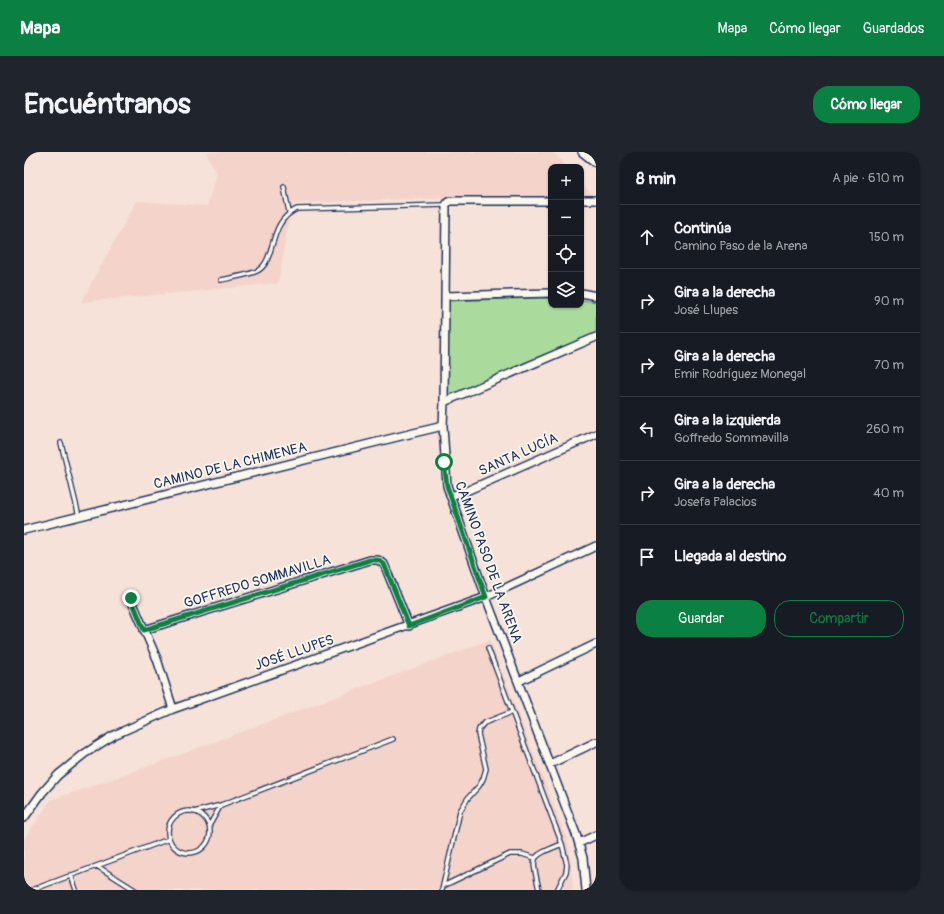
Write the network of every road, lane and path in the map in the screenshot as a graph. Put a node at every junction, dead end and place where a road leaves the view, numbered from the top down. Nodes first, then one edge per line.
1 (582, 152) edge
2 (596, 163) edge
3 (284, 187) dead end
4 (584, 200) edge
5 (596, 200) edge
6 (548, 201) edge
7 (446, 205) junction
8 (289, 212) junction
9 (221, 280) dead end
10 (548, 292) edge
11 (584, 294) edge
12 (445, 296) junction
13 (596, 296) edge
14 (596, 337) edge
15 (444, 402) junction
16 (443, 426) junction
17 (596, 434) edge
18 (61, 443) dead end
19 (450, 496) junction
20 (79, 516) junction
21 (24, 530) edge
22 (596, 546) edge
23 (486, 597) junction
24 (131, 598) dead end
25 (409, 626) junction
26 (144, 630) junction
27 (596, 644) edge
28 (488, 648) dead end
29 (519, 681) junction
30 (173, 709) junction
31 (512, 712) junction
32 (393, 739) dead end
33 (596, 742) edge
34 (550, 764) junction
35 (221, 805) junction
36 (194, 812) junction
37 (24, 818) edge
38 (209, 826) junction
39 (596, 835) edge
40 (169, 839) junction
41 (579, 843) junction
42 (562, 844) junction
43 (535, 858) junction
44 (97, 866) junction
45 (71, 875) junction
46 (442, 888) edge
47 (32, 890) edge
48 (76, 890) edge
49 (135, 890) edge
50 (539, 890) edge
51 (557, 890) edge
52 (586, 890) edge

1 - 2 street
3 - 8 lane
4 - 5 street
6 - 7 street
7 - 8 lane
7 - 12 street, CAMINO PASO DE LA ARENA
8 - 9 lane
10 - 12 street
11 - 13 street
12 - 15 street, CAMINO PASO DE LA ARENA
14 - 15 street
15 - 16 street, CAMINO PASO DE LA ARENA
16 - 19 street, CAMINO PASO DE LA ARENA
16 - 20 street, CAMINO DE LA CHIMENEA
17 - 19 street, SANTA LUCÍA
18 - 20 lane
19 - 23 street, CAMINO PASO DE LA ARENA
20 - 21 street, CAMINO DE LA CHIMENEA
22 - 23 street, JOSÉ LLUPES
23 - 25 street, JOSÉ LLUPES
23 - 29 street, CAMINO PASO DE LA ARENA
24 - 26 street
25 - 26 street, GOFFREDO SOMMAVILLA
25 - 30 street, JOSÉ LLUPES
26 - 30 street
27 - 29 street
28 - 31 lane
29 - 34 street, CAMINO PASO DE LA ARENA
30 - 37 street, JOSÉ LLUPES
31 - 42 lane
31 - 46 lane
32 - 35 lane
33 - 34 street
34 - 41 street, CAMINO PASO DE LA ARENA
35 - 36 lane
35 - 38 lane
36 - 38 lane
36 - 40 lane
38 - 40 lane
39 - 41 street
40 - 44 lane
41 - 52 street, CAMINO PASO DE LA ARENA
42 - 43 lane
42 - 51 lane
43 - 46 lane
43 - 50 lane
44 - 45 lane
44 - 49 lane
45 - 47 lane
45 - 48 lane

